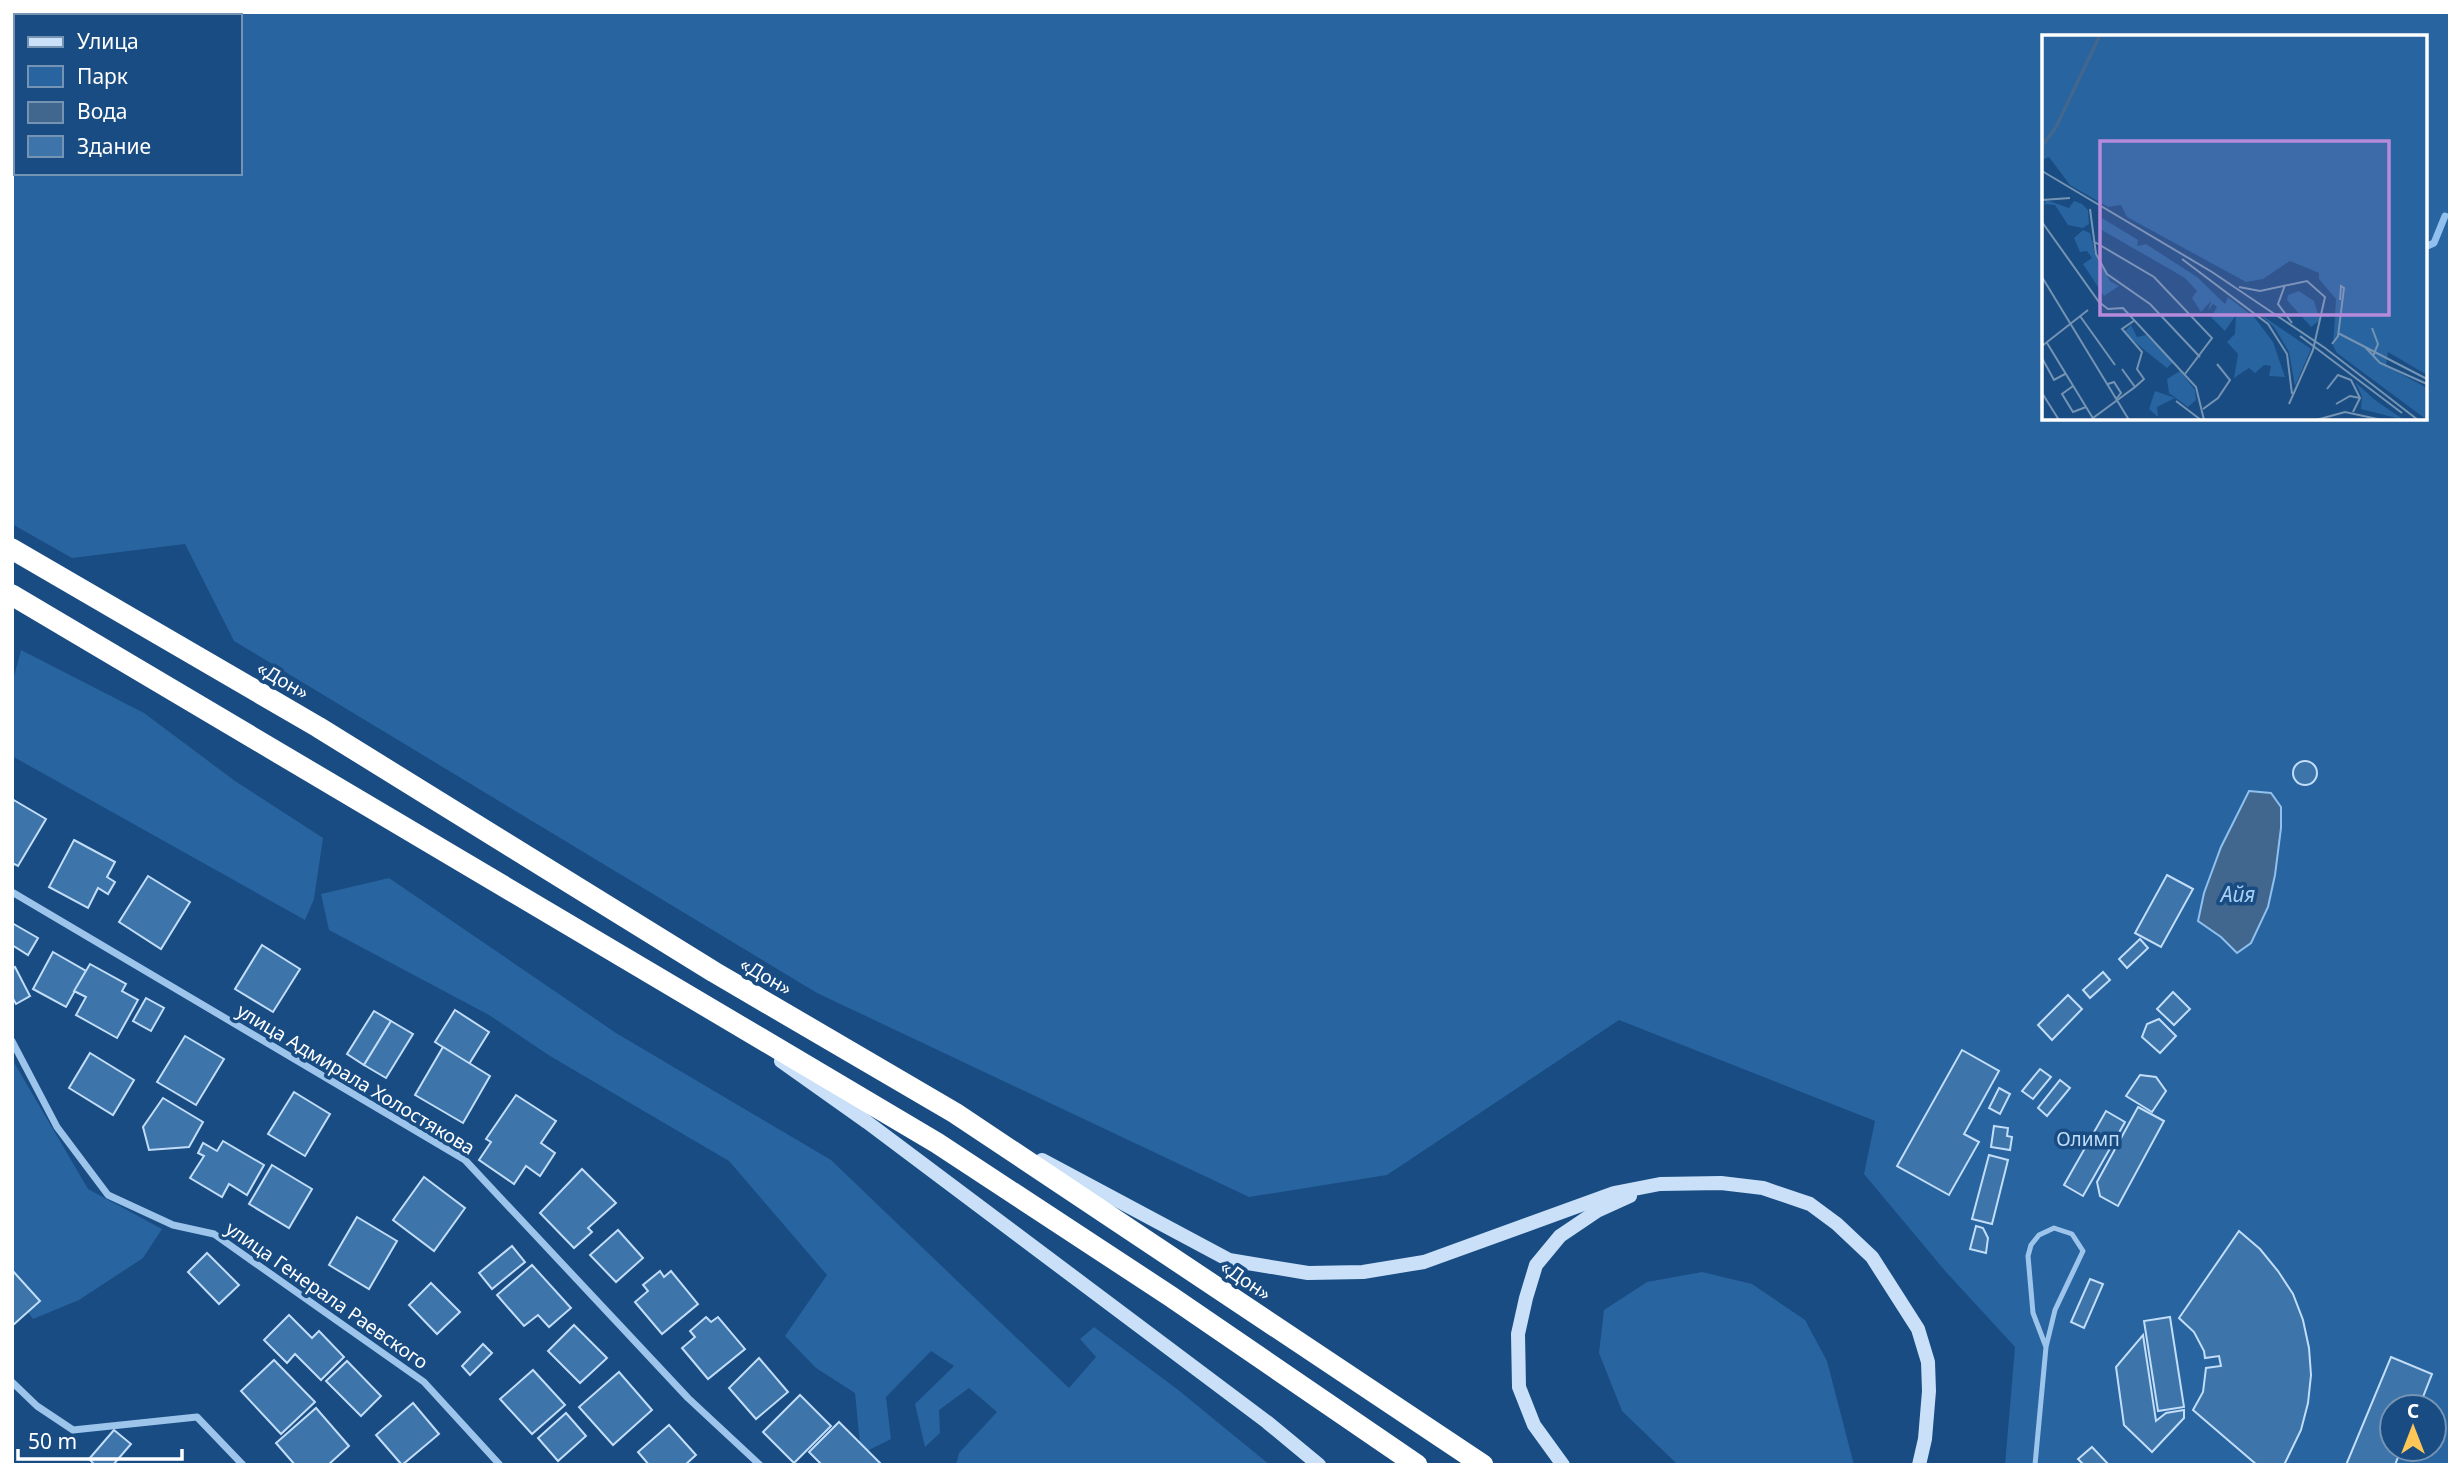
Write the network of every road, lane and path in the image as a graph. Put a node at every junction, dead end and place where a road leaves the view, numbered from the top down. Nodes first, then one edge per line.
1 (12, 549) edge
2 (12, 595) edge
3 (12, 892) edge
4 (700, 1003) junction
5 (12, 1041) edge
6 (954, 1113) junction
7 (1721, 1183) junction
8 (2046, 1347) junction
9 (12, 1382) edge
10 (243, 1465) edge
11 (500, 1465) edge
12 (760, 1465) edge
13 (1319, 1465) edge
14 (1417, 1465) edge
15 (1483, 1465) edge
16 (1563, 1465) edge
17 (1919, 1465) edge
18 (2035, 1465) edge

1 - 6 highway, «Дон»
2 - 4 highway
3 - 12 street, улица Адмирала Холостякова
4 - 13 main road
4 - 14 highway
5 - 11 street, улица Генерала Раевского
6 - 7 main road
6 - 15 highway, «Дон»
7 - 16 main road
7 - 17 main road
8 - 8 lane
8 - 18 lane
9 - 10 street

